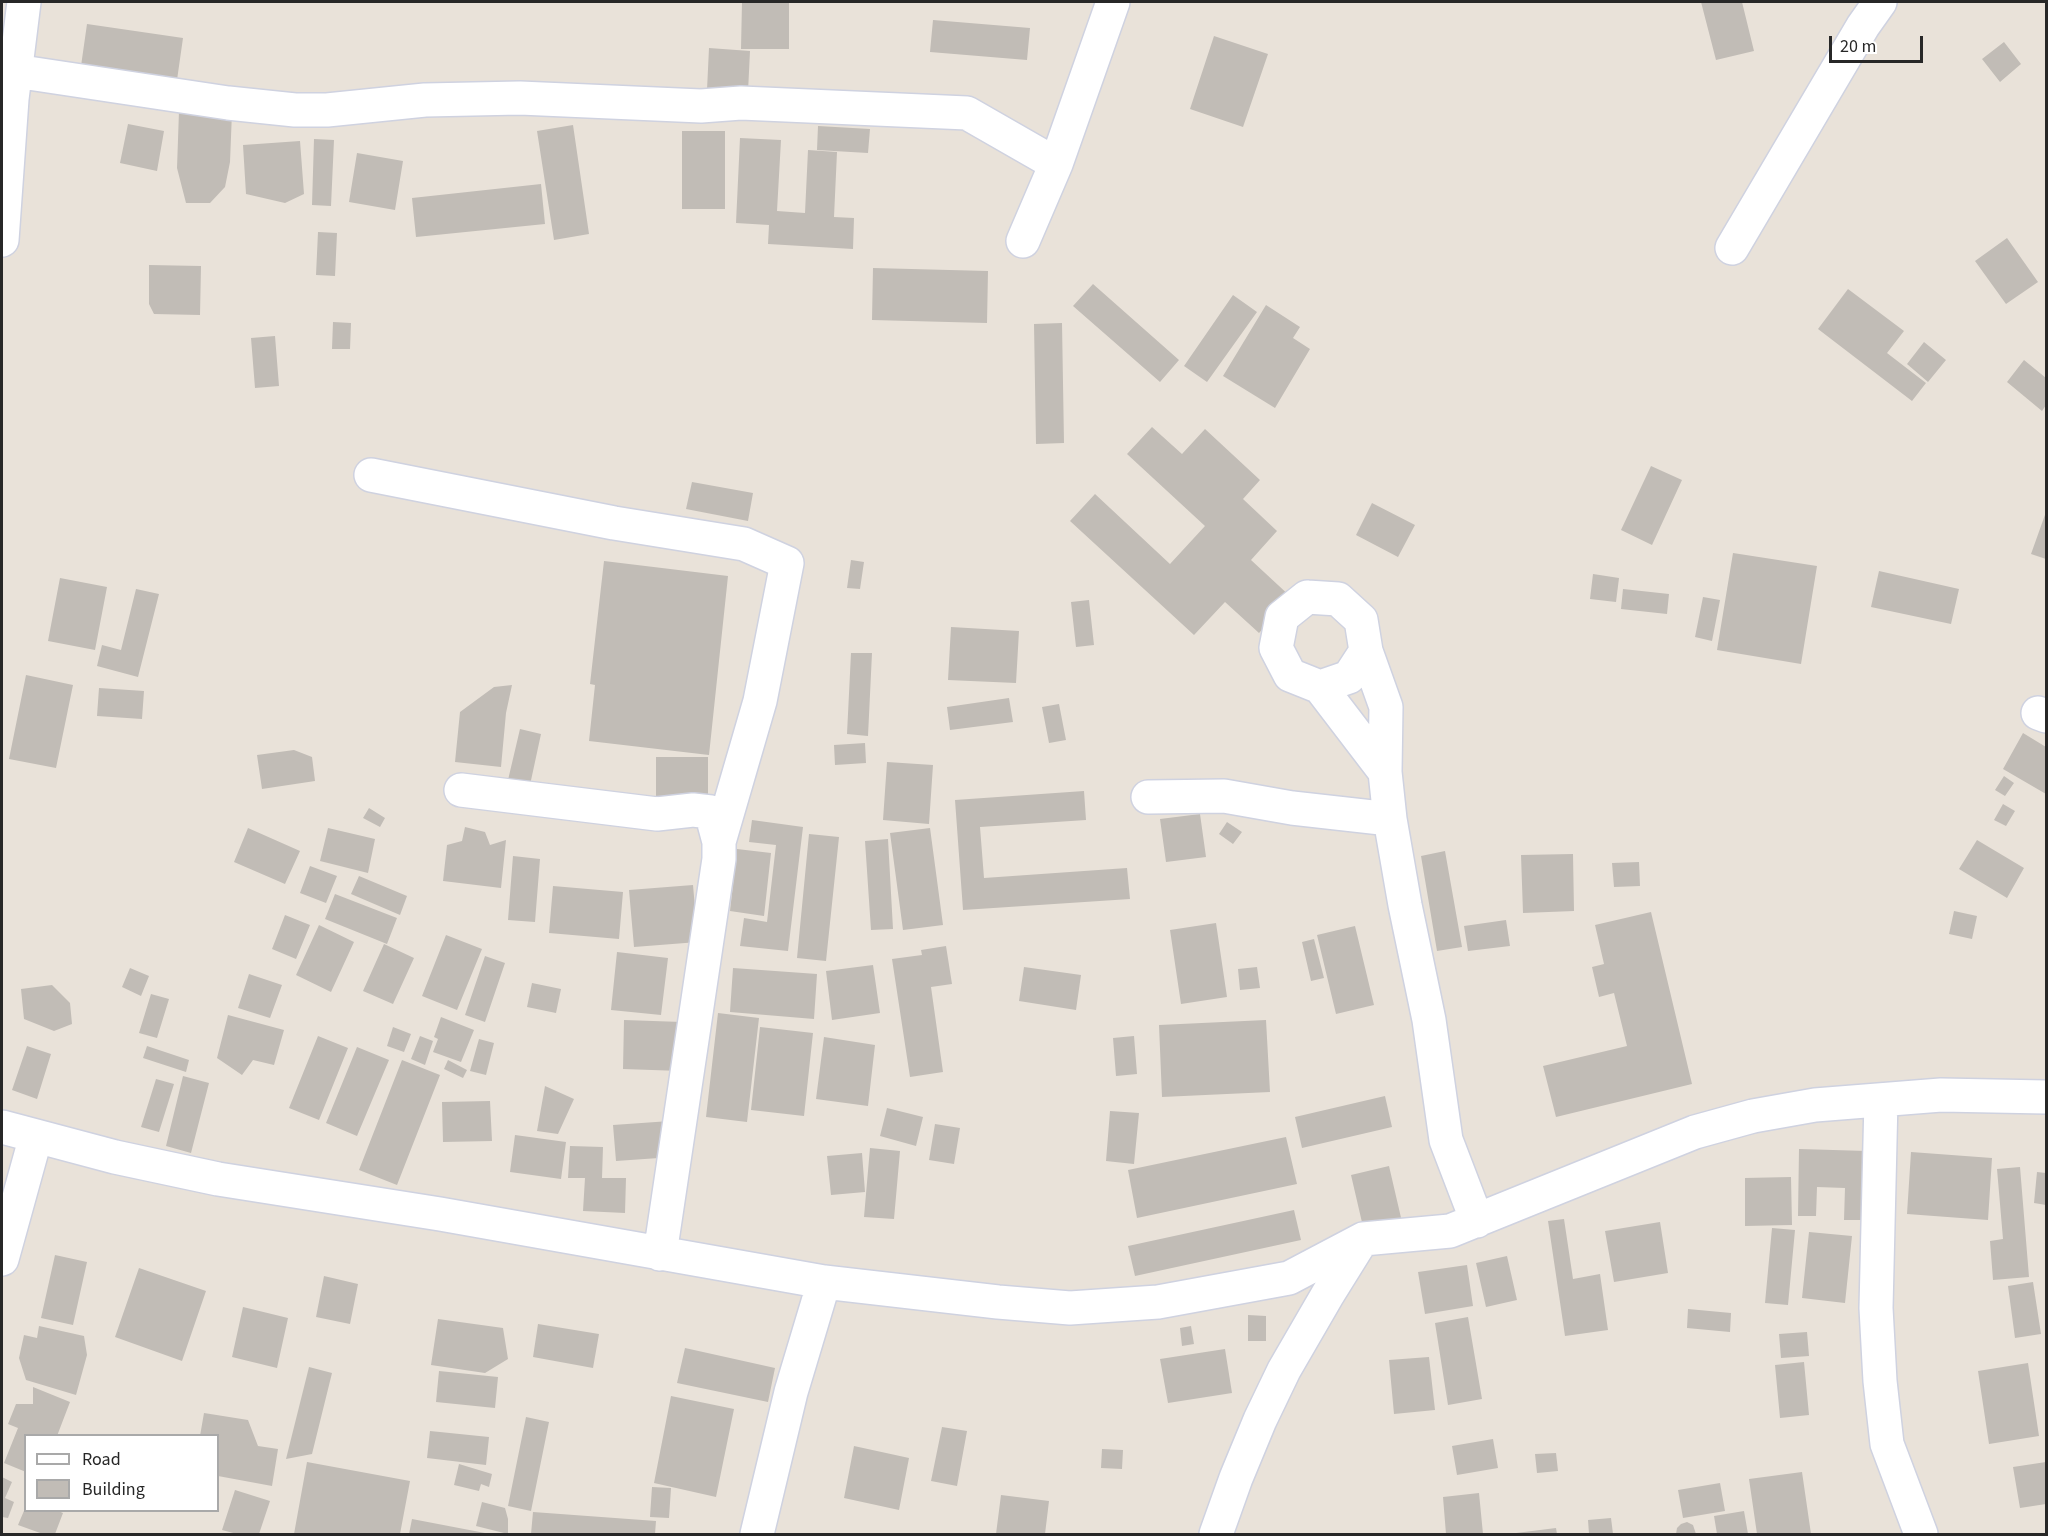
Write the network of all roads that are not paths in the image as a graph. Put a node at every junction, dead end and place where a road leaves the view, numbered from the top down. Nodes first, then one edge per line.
1 (24, 2) edge
2 (1113, 2) edge
3 (1880, 2) edge
4 (15, 71) junction
5 (1056, 164) junction
6 (2, 240) edge
7 (1023, 241) dead end
8 (1732, 248) dead end
9 (371, 475) dead end
10 (1366, 651) junction
11 (1320, 687) junction
12 (1385, 772) junction
13 (461, 790) dead end
14 (1148, 797) dead end
15 (1390, 819) junction
16 (719, 842) junction
17 (2046, 1096) edge
18 (1881, 1100) junction
19 (2, 1127) edge
20 (36, 1136) junction
21 (1477, 1221) junction
22 (1363, 1239) junction
23 (660, 1254) junction
24 (2, 1259) edge
25 (824, 1282) junction
26 (757, 1534) edge
27 (1216, 1534) edge
28 (1921, 1534) edge

1 - 4 street
2 - 5 street
3 - 8 street
4 - 5 street
4 - 6 street
5 - 7 street
9 - 16 street
10 - 11 street
10 - 11 street
10 - 12 street
11 - 12 street
12 - 15 street
13 - 16 street
14 - 15 street
15 - 21 street
16 - 23 street
17 - 18 street
18 - 21 street
18 - 28 street
19 - 20 street
20 - 23 street
20 - 24 street
21 - 22 street
22 - 25 street
22 - 27 street
23 - 25 street
25 - 26 street

